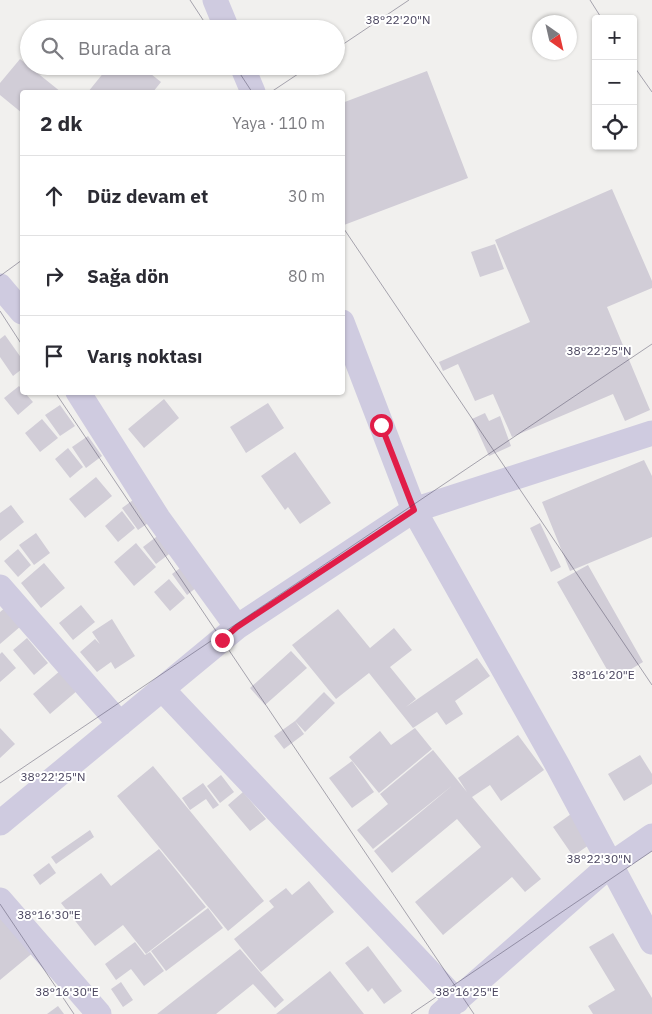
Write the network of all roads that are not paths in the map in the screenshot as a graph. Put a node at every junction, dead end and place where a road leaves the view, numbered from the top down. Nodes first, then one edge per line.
1 (215, 0) edge
2 (223, 20) edge
3 (246, 75) edge
4 (252, 90) edge
5 (0, 286) edge
6 (13, 311) edge
7 (345, 330) edge
8 (80, 395) edge
9 (652, 433) edge
10 (414, 510) junction
11 (0, 587) edge
12 (237, 627) junction
13 (162, 689) junction
14 (120, 724) junction
15 (0, 823) edge
16 (652, 836) edge
17 (610, 864) junction
18 (0, 900) edge
19 (652, 942) edge
20 (449, 1008) edge
21 (99, 1014) edge

1 - 2 street
3 - 4 street
5 - 6 street
7 - 10 street
8 - 12 street
9 - 10 street
10 - 12 street
10 - 17 street
11 - 14 street
12 - 13 street
13 - 14 street
13 - 20 street
14 - 15 street
16 - 17 street
17 - 19 street
17 - 20 street
18 - 21 street

